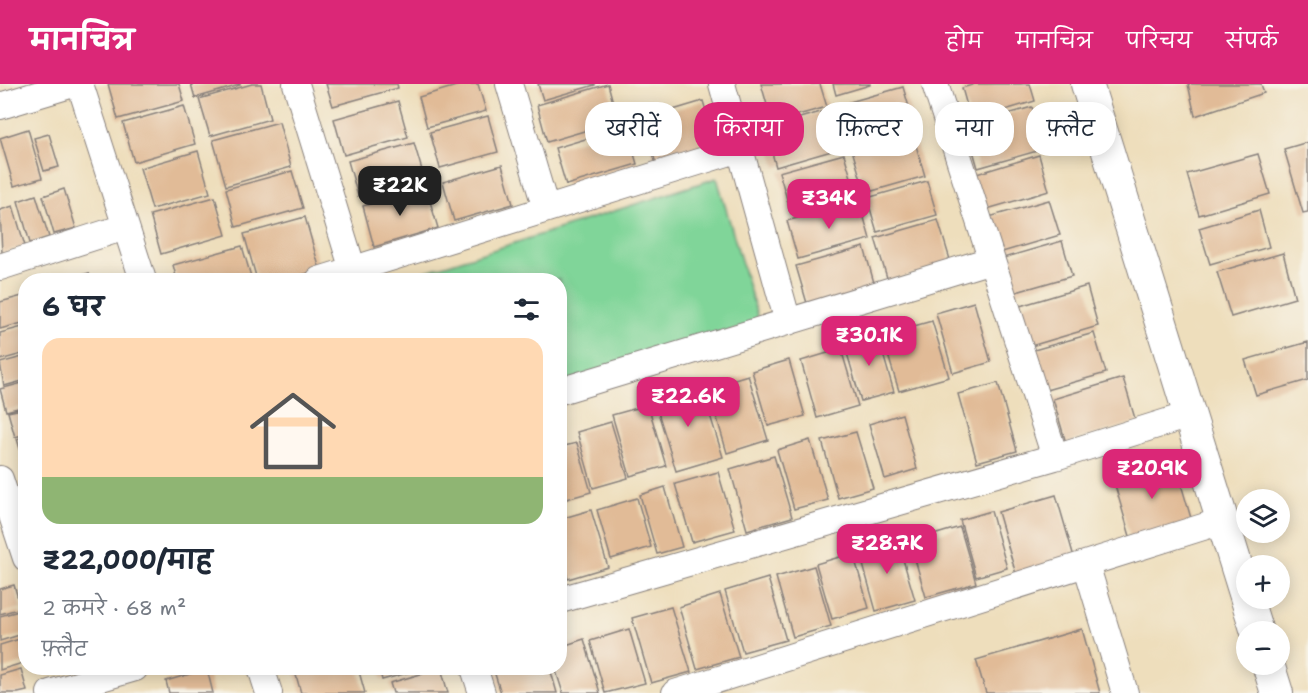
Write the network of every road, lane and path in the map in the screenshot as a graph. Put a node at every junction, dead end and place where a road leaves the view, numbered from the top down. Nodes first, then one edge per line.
1 (73, 84) edge
2 (80, 84) edge
3 (296, 84) edge
4 (509, 84) edge
5 (722, 84) edge
6 (935, 84) edge
7 (1087, 84) edge
8 (727, 102) edge
9 (0, 106) edge
10 (717, 156) edge
11 (742, 156) edge
12 (546, 209) junction
13 (124, 227) junction
14 (991, 260) junction
15 (0, 267) edge
16 (140, 273) edge
17 (353, 273) edge
18 (360, 273) edge
19 (788, 322) junction
20 (567, 389) edge
21 (1189, 415) junction
22 (1054, 457) junction
23 (0, 480) edge
24 (1222, 521) junction
25 (18, 534) edge
26 (1086, 564) junction
27 (567, 598) edge
28 (1254, 621) edge
29 (105, 675) edge
30 (263, 675) edge
31 (476, 675) edge
32 (1271, 675) edge
33 (62, 685) edge
34 (269, 693) edge
35 (482, 693) edge
36 (675, 693) edge
37 (1125, 693) edge
38 (1277, 693) edge

1 - 9 street
2 - 13 street
3 - 17 street
4 - 12 street
5 - 8 street
6 - 14 street
7 - 21 street
10 - 12 street
11 - 19 street
12 - 18 street
13 - 15 street
13 - 16 street
14 - 19 street
14 - 22 street
19 - 20 street
21 - 22 street
21 - 24 street
22 - 27 street
23 - 25 street
24 - 26 street
24 - 28 street
26 - 36 street
26 - 37 street
29 - 33 street
30 - 34 street
31 - 35 street
32 - 38 street

